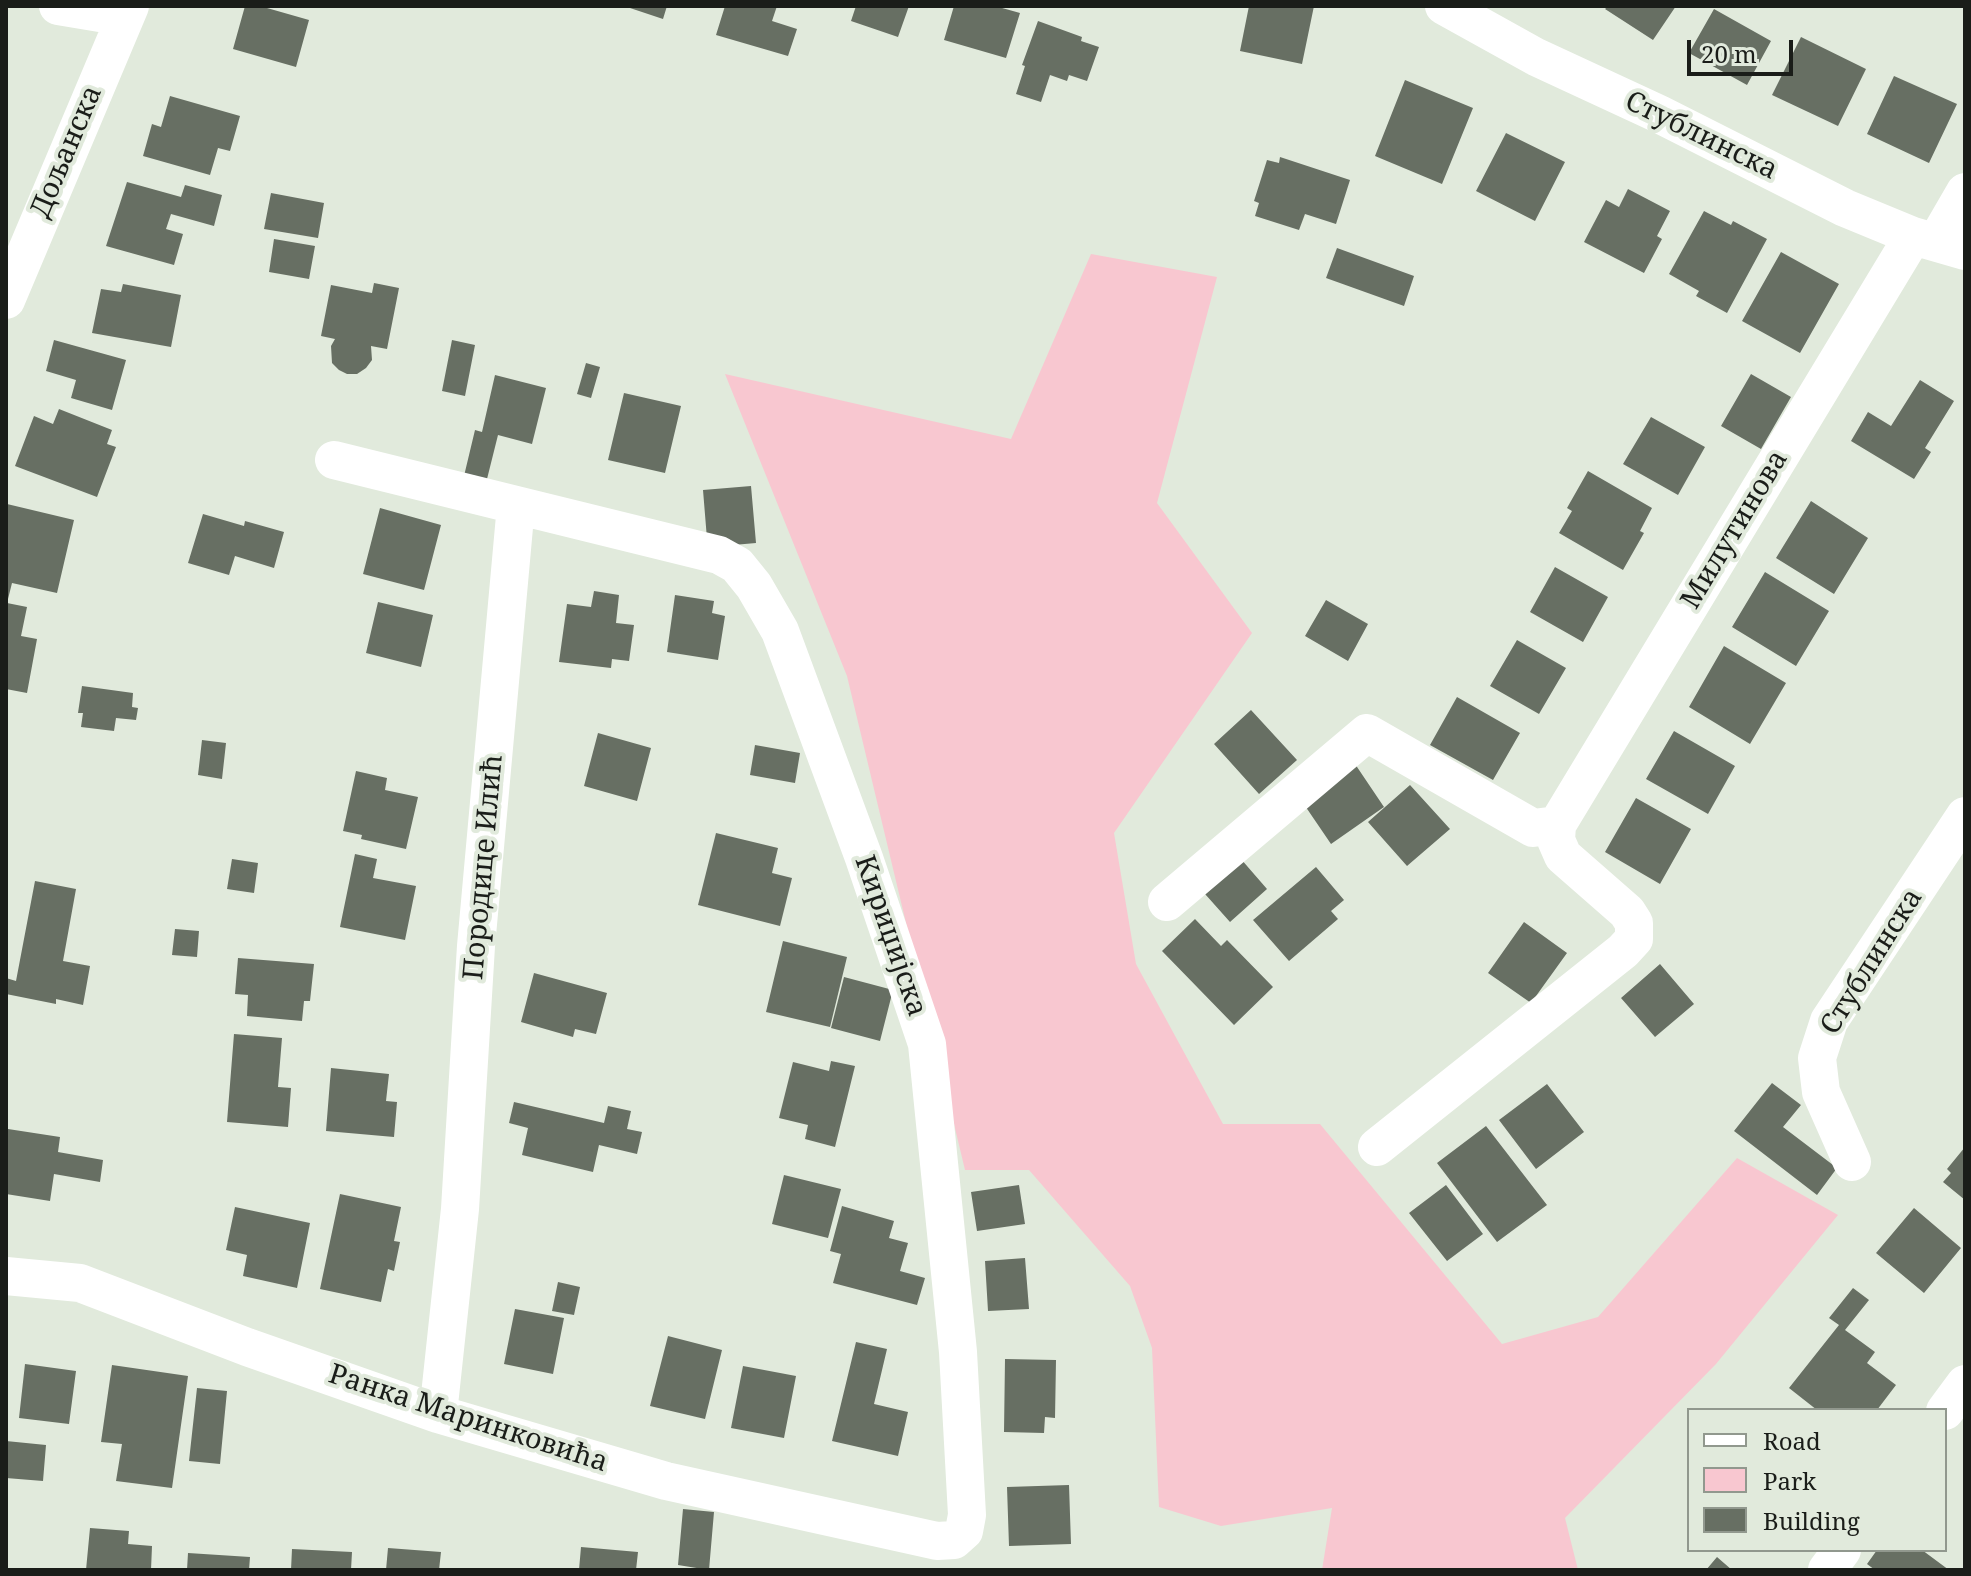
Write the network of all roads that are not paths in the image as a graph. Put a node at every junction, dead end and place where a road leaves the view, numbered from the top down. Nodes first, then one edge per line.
1 (58, 6) edge
2 (1444, 6) edge
3 (127, 12) edge
4 (1965, 192) edge
5 (1938, 243) edge
6 (6, 300) edge
7 (334, 460) dead end
8 (516, 505) junction
9 (1965, 816) edge
10 (1557, 825) junction
11 (1167, 902) dead end
12 (1377, 1147) dead end
13 (1852, 1162) dead end
14 (6, 1276) edge
15 (1965, 1384) edge
16 (1947, 1408) edge
17 (438, 1414) junction
18 (937, 1541) joint
19 (1840, 1552) edge
20 (1827, 1570) edge

1 - 3 street
2 - 5 street, Стублинска
3 - 6 street, Дољанска
4 - 5 street, Милутинова
5 - 10 street, Милутинова
7 - 8 street
8 - 17 street, Породице Илић
8 - 18 street, Кириџијска
9 - 13 street, Стублинска
10 - 11 street
10 - 12 street
14 - 17 street, Ранка Маринковића
15 - 16 street
17 - 18 street, Ранка Маринковића
19 - 20 street

